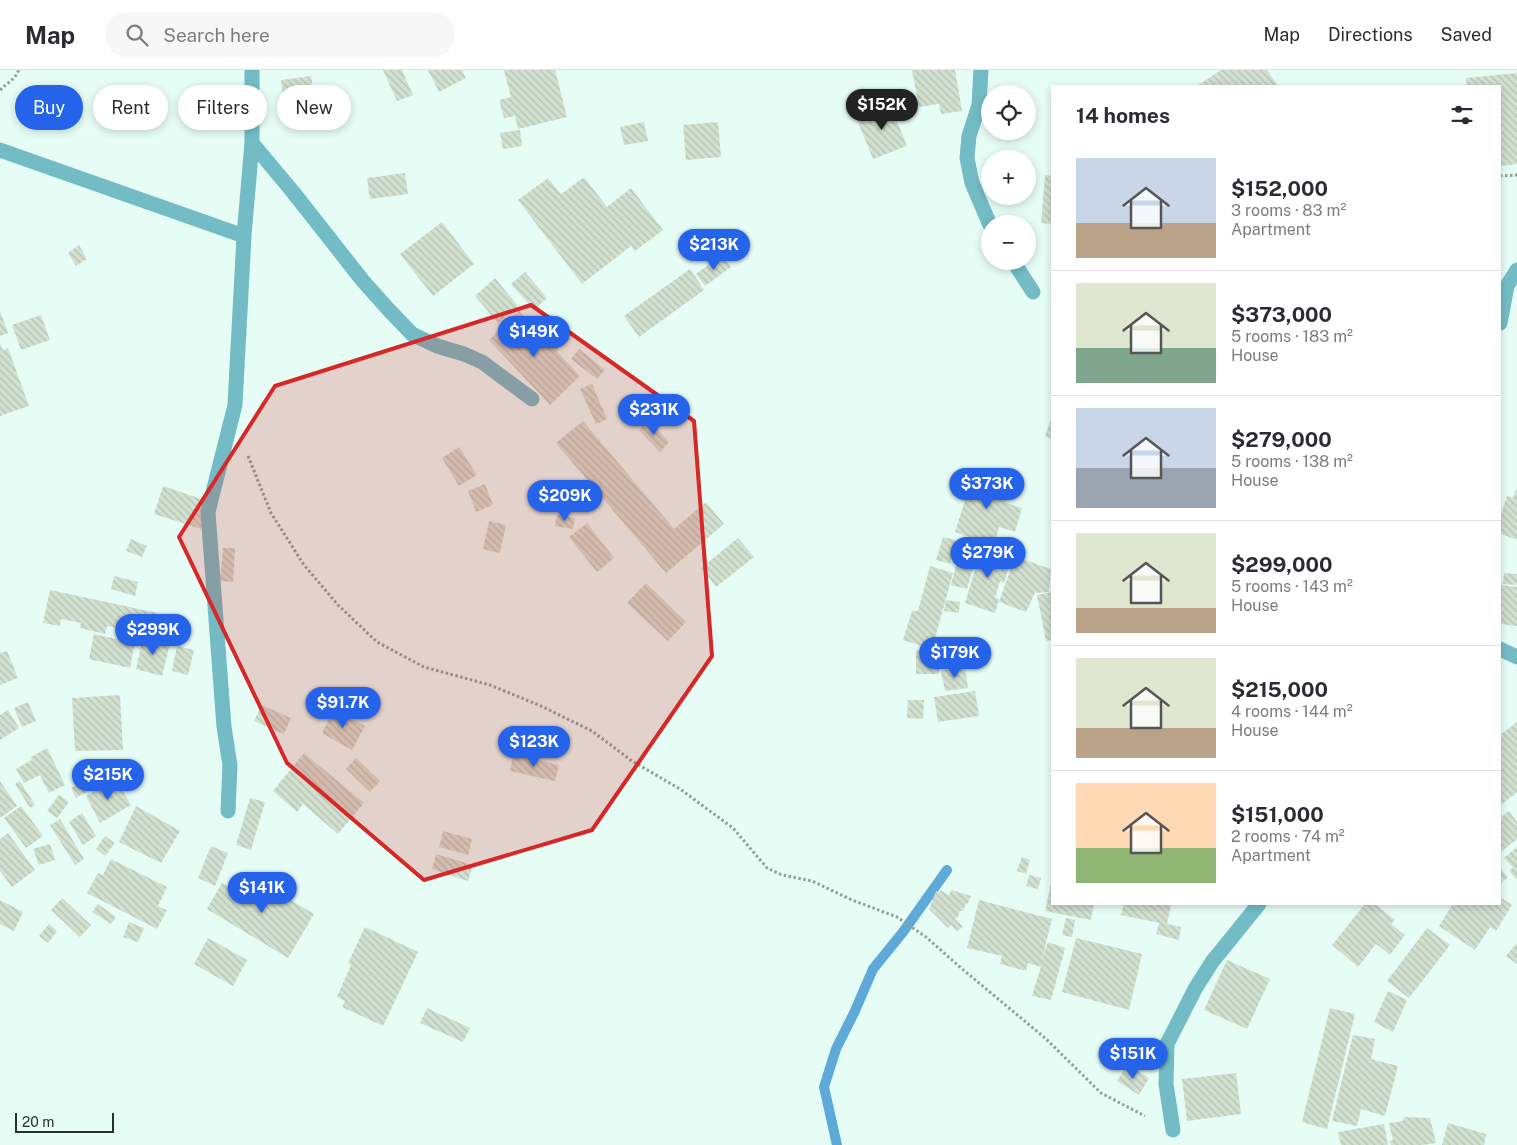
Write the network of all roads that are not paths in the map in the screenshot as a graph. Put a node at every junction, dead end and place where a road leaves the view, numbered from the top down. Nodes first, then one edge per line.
1 (252, 70) edge
2 (981, 70) edge
3 (252, 143) junction
4 (0, 150) edge
5 (986, 215) edge
6 (244, 236) junction
7 (1019, 270) edge
8 (1517, 270) edge
9 (1033, 292) dead end
10 (1501, 318) edge
11 (532, 399) dead end
12 (1501, 649) edge
13 (1517, 657) edge
14 (228, 811) dead end
15 (1258, 905) edge
16 (1173, 1130) road end

1 - 3 street
2 - 5 street
3 - 6 street
3 - 11 street
4 - 6 street
6 - 14 street
7 - 9 street
8 - 10 street
12 - 13 street
15 - 16 street

